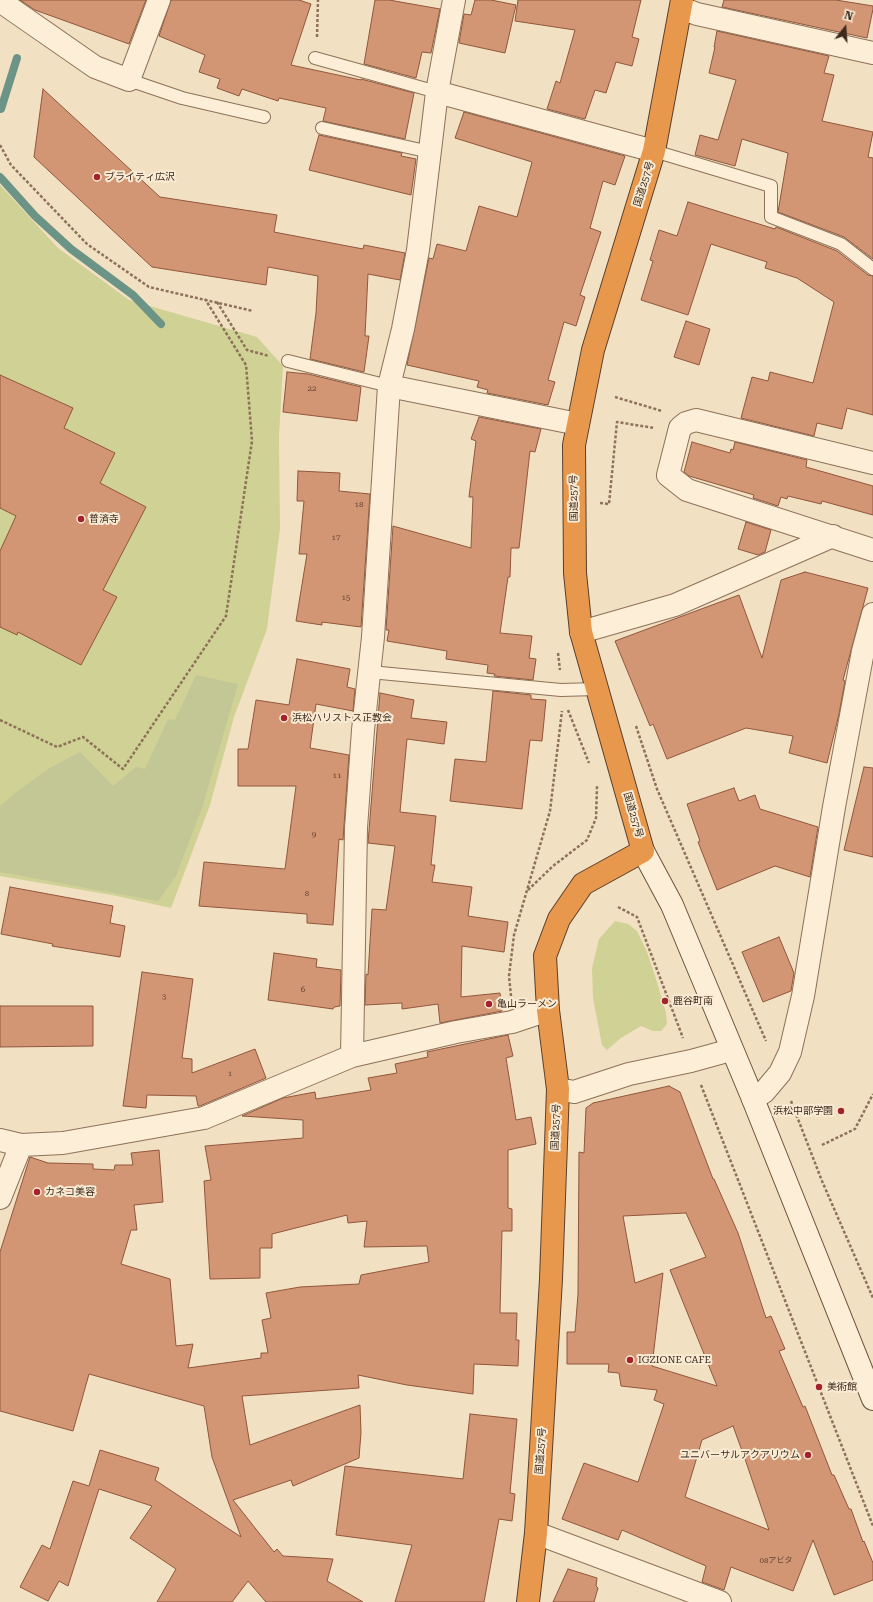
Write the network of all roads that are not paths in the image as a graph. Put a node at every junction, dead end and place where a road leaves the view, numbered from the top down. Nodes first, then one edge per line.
1 (159, 0) edge
2 (454, 0) edge
3 (0, 1) edge
4 (681, 4) edge
5 (873, 53) edge
6 (315, 58) road end
7 (129, 80) junction
8 (437, 92) junction
9 (264, 117) dead end
10 (322, 128) dead end
11 (654, 151) junction
12 (430, 152) junction
13 (873, 269) edge
14 (288, 361) road end
15 (389, 386) junction
16 (578, 424) junction
17 (873, 463) edge
18 (833, 536) junction
19 (873, 550) edge
20 (873, 614) edge
21 (581, 632) junction
22 (370, 672) junction
23 (597, 689) junction
24 (643, 851) junction
25 (548, 1010) junction
26 (731, 1050) junction
27 (352, 1056) junction
28 (558, 1089) junction
29 (753, 1099) junction
30 (0, 1140) edge
31 (21, 1145) junction
32 (0, 1198) edge
33 (873, 1399) edge
34 (536, 1533) junction
35 (528, 1602) edge
36 (720, 1602) edge

1 - 7 street
2 - 8 street
3 - 7 street
4 - 5 street
4 - 11 highway, 国道257号
6 - 8 lane
7 - 9 lane
8 - 11 street
8 - 12 street
10 - 12 lane
11 - 13 lane
11 - 16 highway, 国道257号
12 - 15 street
14 - 15 lane
15 - 16 street
15 - 22 street
16 - 21 highway, 国道257号
17 - 18 street
18 - 19 street
18 - 21 street
20 - 29 street
21 - 23 highway, 国道257号
22 - 23 lane
22 - 27 street
23 - 24 highway, 国道257号
24 - 25 highway, 国道257号
24 - 26 street
25 - 27 street
25 - 28 highway, 国道257号
26 - 28 street
26 - 29 street
27 - 31 street
28 - 34 highway, 国道257号
29 - 33 street
30 - 31 street
31 - 32 street
34 - 35 highway, 国道257号
34 - 36 street

